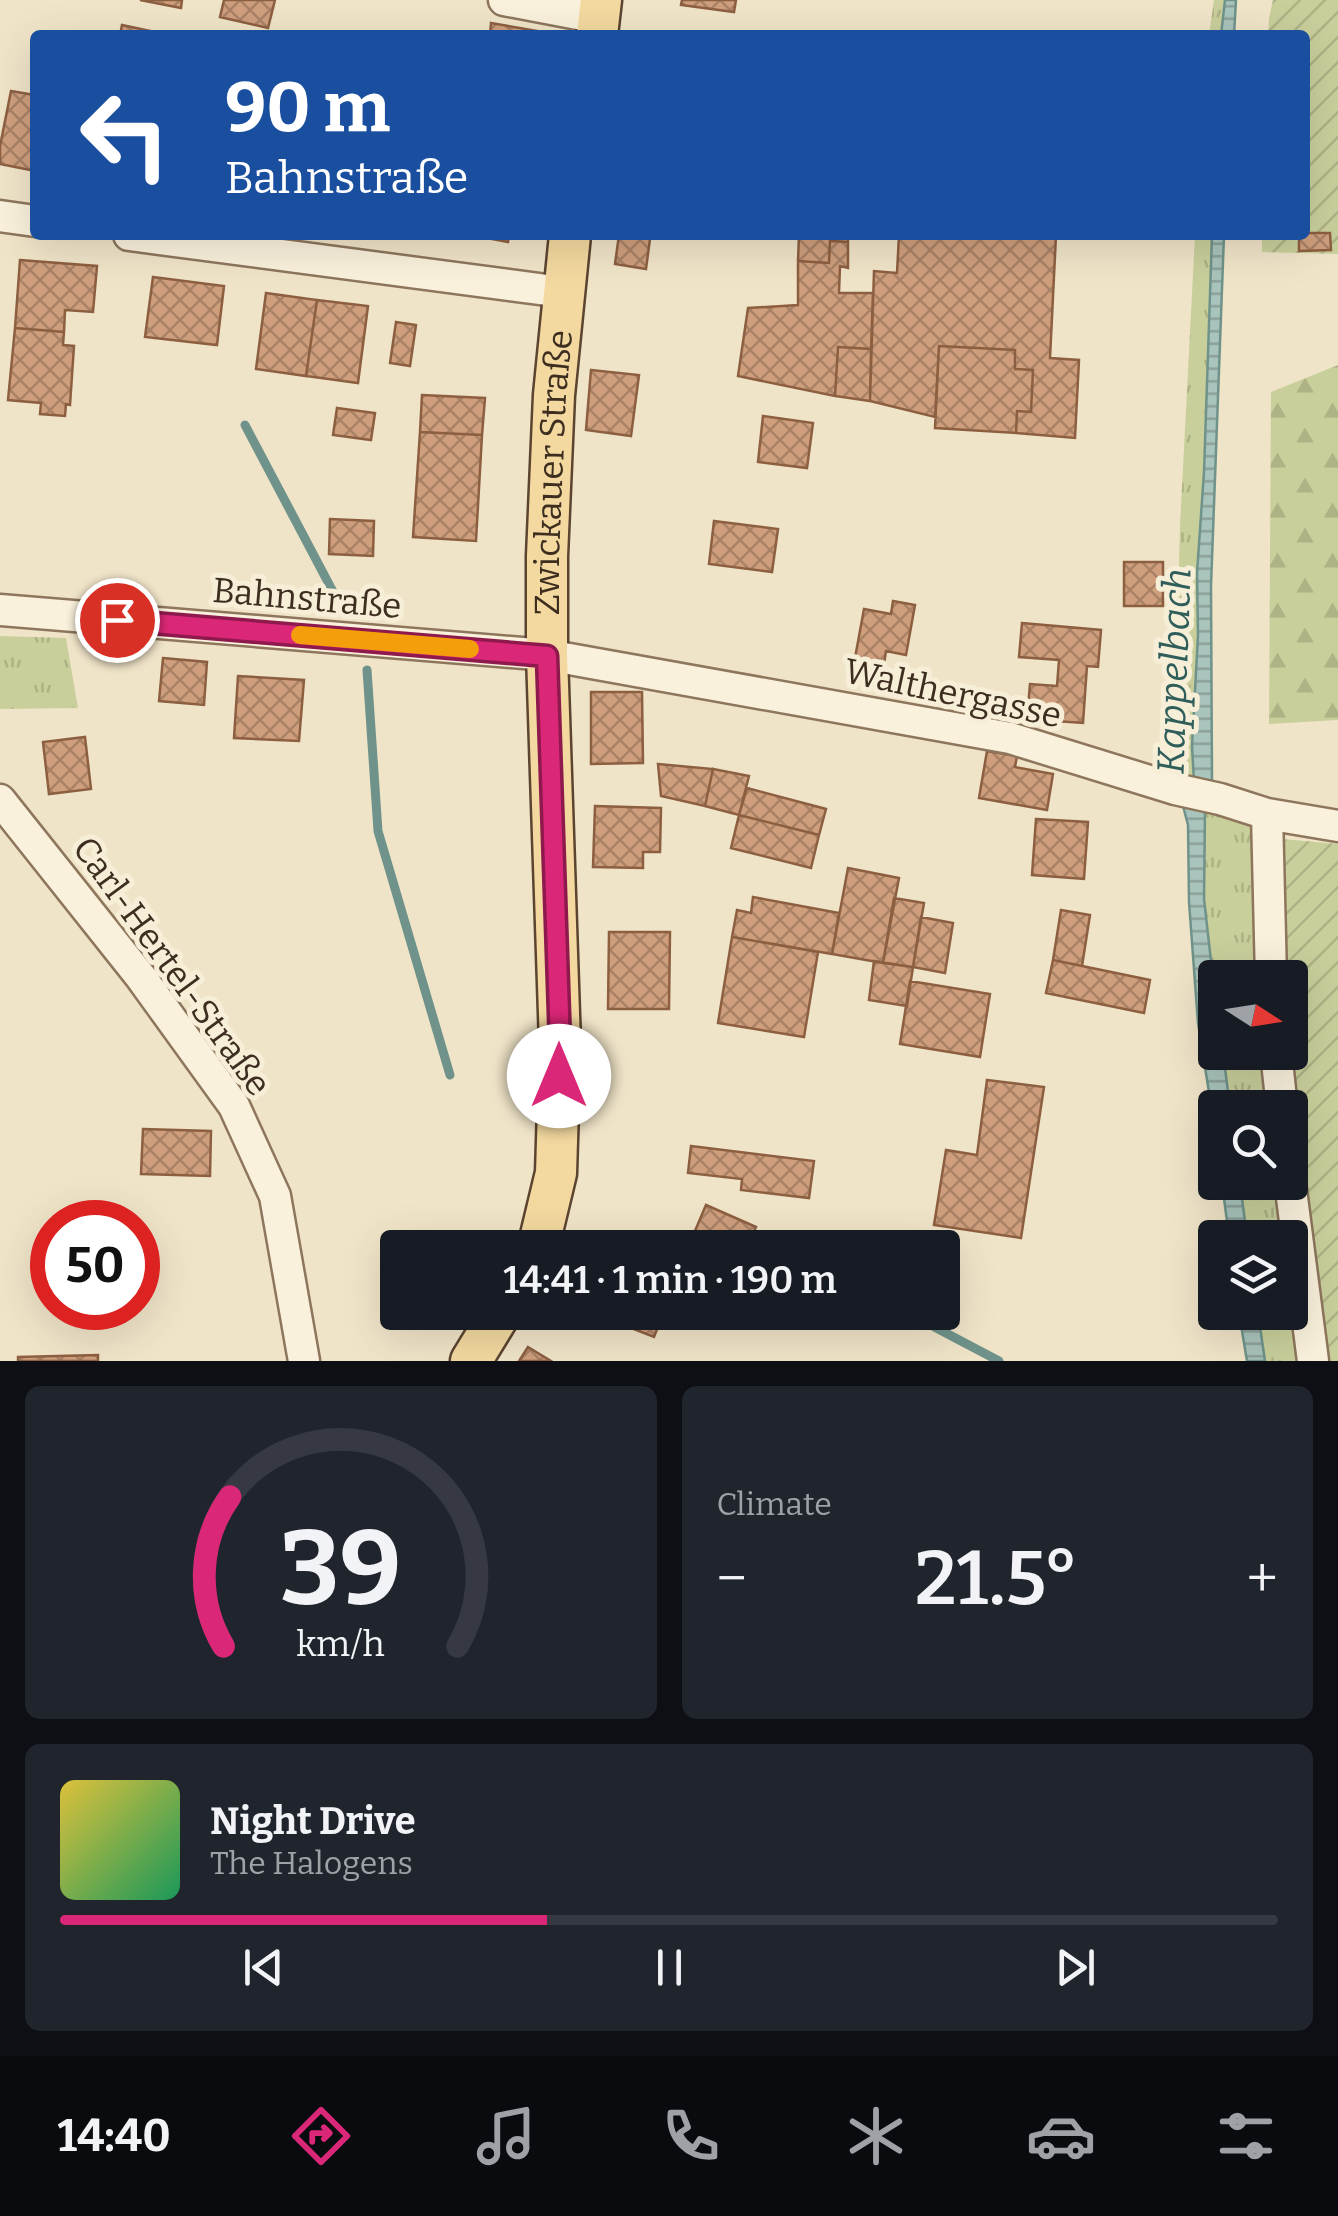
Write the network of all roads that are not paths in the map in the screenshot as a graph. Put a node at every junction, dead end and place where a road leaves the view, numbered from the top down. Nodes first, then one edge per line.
1 (504, 0) edge
2 (599, 18) edge
3 (0, 216) edge
4 (30, 221) edge
5 (167, 240) edge
6 (569, 240) edge
7 (562, 292) junction
8 (0, 610) edge
9 (547, 656) junction
10 (0, 800) edge
11 (1267, 814) junction
12 (1338, 826) edge
13 (1271, 960) edge
14 (1292, 1200) edge
15 (542, 1230) edge
16 (489, 1330) edge
17 (304, 1361) edge
18 (471, 1361) edge
19 (1314, 1361) edge

1 - 2 street
3 - 4 street
5 - 7 street
6 - 7 main road, Zwickauer Straße
7 - 9 main road, Zwickauer Straße
8 - 9 street, Bahnstraße
9 - 11 street, Walthergasse
9 - 15 main road, Zwickauer Straße
10 - 17 street, Carl-Hertel-Straße
11 - 12 street, Walthergasse
11 - 13 street
14 - 19 street
16 - 18 main road

